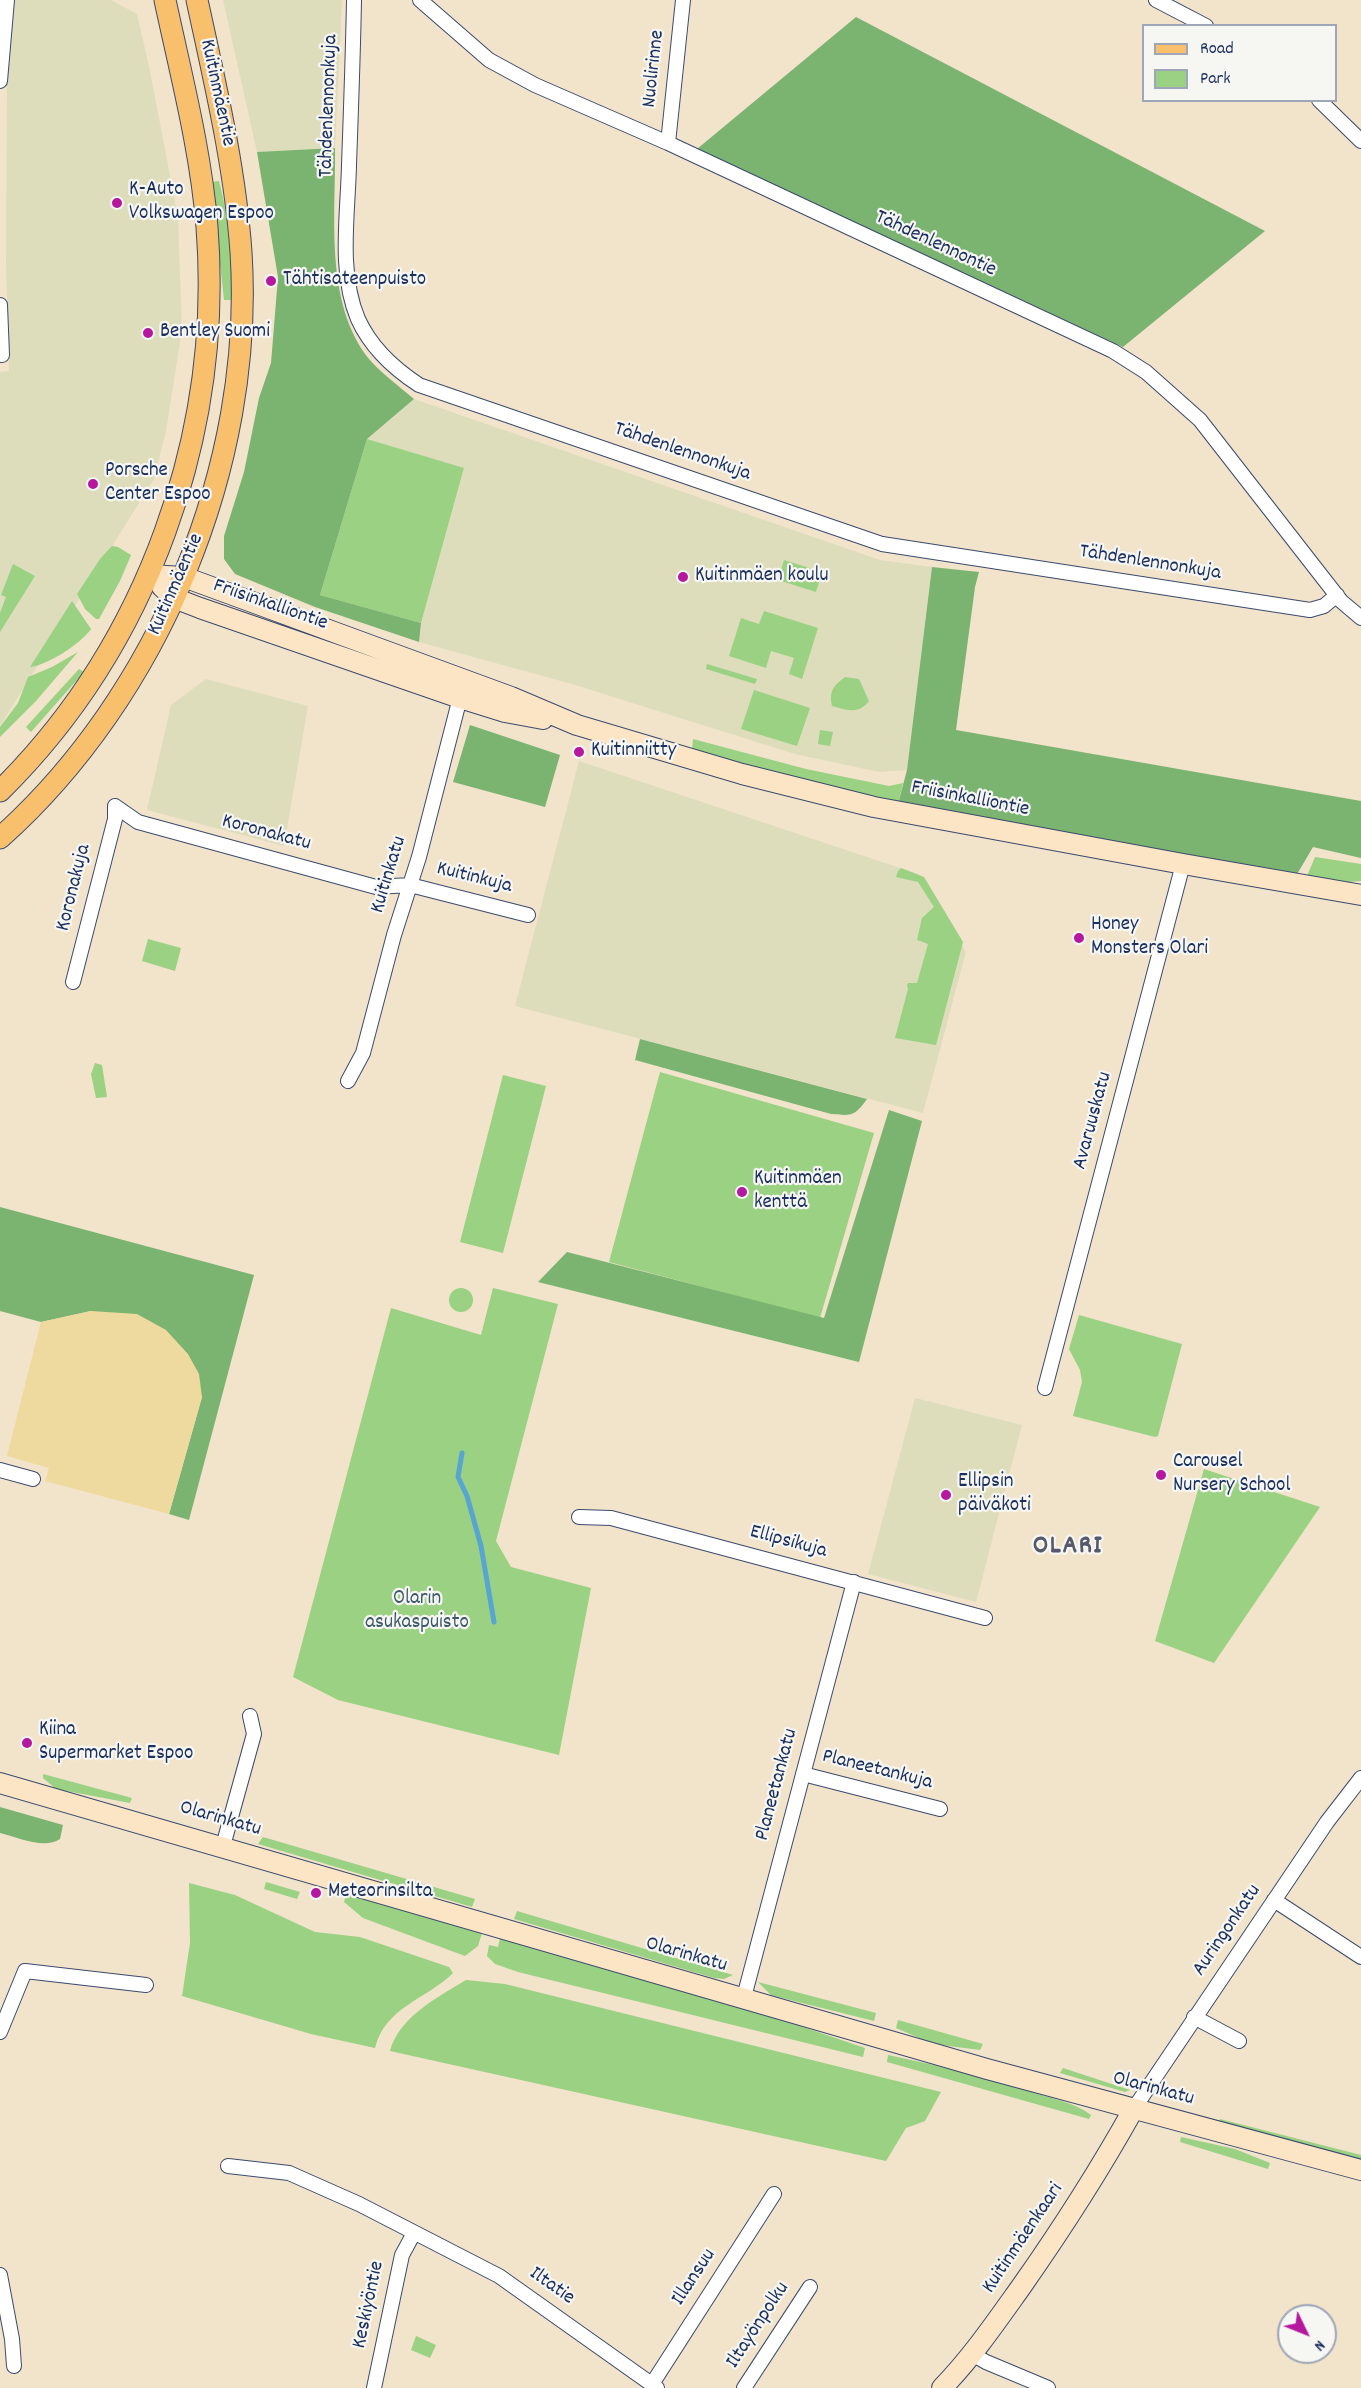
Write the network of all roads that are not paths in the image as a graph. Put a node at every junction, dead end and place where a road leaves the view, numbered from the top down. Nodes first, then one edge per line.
1 (7, 0) edge
2 (165, 0) edge
3 (197, 0) edge
4 (354, 0) edge
5 (420, 0) edge
6 (683, 0) edge
7 (1156, 0) edge
8 (1202, 24) edge
9 (0, 81) edge
10 (1321, 102) edge
11 (1361, 141) edge
12 (668, 143) junction
13 (0, 305) edge
14 (2, 355) dead end
15 (149, 574) junction
16 (184, 577) junction
17 (1337, 595) junction
18 (174, 598) junction
19 (1361, 618) edge
20 (462, 688) junction
21 (0, 792) edge
22 (115, 806) joint
23 (0, 838) edge
24 (1183, 864) junction
25 (410, 885) junction
26 (1361, 895) edge
27 (528, 915) dead end
28 (73, 981) dead end
29 (348, 1081) dead end
30 (1045, 1388) dead end
31 (0, 1470) edge
32 (33, 1479) dead end
33 (579, 1517) dead end
34 (854, 1582) junction
35 (985, 1618) dead end
36 (250, 1716) dead end
37 (803, 1774) junction
38 (1361, 1778) edge
39 (0, 1783) edge
40 (940, 1809) dead end
41 (223, 1846) junction
42 (1274, 1900) junction
43 (1361, 1957) edge
44 (146, 1984) dead end
45 (744, 1997) junction
46 (1194, 2017) junction
47 (0, 2032) edge
48 (1239, 2041) dead end
49 (1134, 2110) junction
50 (228, 2166) dead end
51 (1361, 2170) edge
52 (774, 2194) dead end
53 (414, 2233) junction
54 (0, 2275) edge
55 (810, 2287) dead end
56 (972, 2354) junction
57 (14, 2366) dead end
58 (655, 2386) edge
59 (374, 2388) edge
60 (744, 2388) edge
61 (942, 2388) edge
62 (1048, 2388) edge

1 - 9 street
2 - 15 main road, Kuitinmäentie
3 - 16 main road, Kuitinmäentie
4 - 17 street, Tähdenlennonkuja
5 - 12 street, Tähdenlennontie
6 - 12 street, Nuolirinne
7 - 8 street
10 - 11 street
12 - 17 street, Tähdenlennontie
13 - 14 street
15 - 16 main road, Friisinkalliontie
15 - 18 main road, Friisinkalliontie
15 - 21 main road, Kuitinmäentie
16 - 18 main road, Kuitinmäentie
16 - 20 main road, Friisinkalliontie
17 - 19 street, Tähdenlennontie
18 - 20 main road, Friisinkalliontie
18 - 23 main road, Kuitinmäentie
20 - 24 main road, Friisinkalliontie
20 - 25 street, Kuitinkatu
22 - 25 street, Koronakatu
22 - 28 street, Koronakuja
24 - 26 main road, Friisinkalliontie
24 - 30 street, Avaruuskatu
25 - 27 street, Kuitinkuja
25 - 29 street, Kuitinkatu
31 - 32 street
33 - 34 street, Ellipsikuja
34 - 35 street, Ellipsikuja
34 - 37 street, Planeetankatu
36 - 41 street
37 - 40 street, Planeetankuja
37 - 45 street, Planeetankatu
38 - 42 street, Auringonkatu
39 - 41 main road, Olarinkatu
41 - 45 main road, Olarinkatu
42 - 43 street
42 - 46 street, Auringonkatu
44 - 47 street
45 - 49 main road, Olarinkatu
46 - 48 street
46 - 49 street, Auringonkatu
49 - 51 main road, Olarinkatu
49 - 56 main road, Kuitinmäenkaari
50 - 53 street, Iltatie
52 - 58 street, Illansuu
53 - 58 street, Iltatie
53 - 59 street, Keskiyöntie
54 - 57 street
55 - 60 street, Iltayönpolku
56 - 61 main road, Kuitinmäenkaari
56 - 62 street

